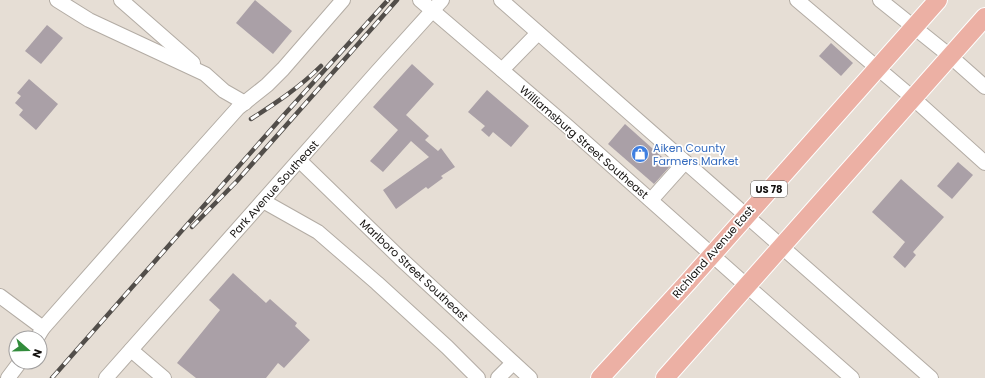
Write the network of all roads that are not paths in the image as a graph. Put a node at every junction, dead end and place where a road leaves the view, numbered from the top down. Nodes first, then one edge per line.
1 (57, 0) edge
2 (121, 0) edge
3 (343, 0) edge
4 (420, 0) edge
5 (442, 0) edge
6 (501, 0) edge
7 (797, 0) edge
8 (880, 0) edge
9 (938, 0) edge
10 (433, 11) junction
11 (985, 17) edge
12 (913, 27) junction
13 (538, 33) junction
14 (950, 56) junction
15 (877, 68) junction
16 (502, 70) junction
17 (205, 74) junction
18 (985, 87) edge
19 (914, 99) junction
20 (245, 103) junction
21 (299, 160) junction
22 (685, 162) junction
23 (985, 163) edge
24 (651, 200) junction
25 (263, 201) junction
26 (746, 215) junction
27 (782, 246) junction
28 (712, 255) junction
29 (747, 286) junction
30 (0, 296) edge
31 (37, 330) edge
32 (43, 330) edge
33 (131, 350) junction
34 (513, 363) junction
35 (106, 378) edge
36 (164, 378) edge
37 (478, 378) edge
38 (498, 378) edge
39 (530, 378) edge
40 (600, 378) edge
41 (665, 378) edge
42 (852, 378) edge
43 (931, 378) edge

1 - 17 street
2 - 17 street
3 - 20 street
4 - 10 street, Williamsburg Street Southeast
5 - 10 street, Park Avenue Southeast
6 - 13 street
7 - 15 street
8 - 12 street
9 - 12 main road, Richland Avenue East / US 78
10 - 16 street, Williamsburg Street Southeast
10 - 21 street, Park Avenue Southeast
11 - 14 main road
12 - 14 street
12 - 15 main road, Richland Avenue East / US 78
13 - 16 street
13 - 22 street
14 - 18 street
14 - 19 main road
15 - 19 street
15 - 26 main road, Richland Avenue East / US 78
16 - 24 street, Williamsburg Street Southeast
17 - 20 street
19 - 23 street
19 - 27 main road
20 - 32 street
21 - 25 street, Park Avenue Southeast
21 - 34 street, Marlboro Street Southeast
22 - 24 street
22 - 26 street
24 - 28 street, Williamsburg Street Southeast
25 - 33 street, Park Avenue Southeast
25 - 37 street
26 - 27 street
26 - 28 main road, Richland Avenue East / US 78
27 - 29 main road
27 - 43 street
28 - 29 street, Williamsburg Street Southeast
28 - 40 main road, Richland Avenue East / US 78
29 - 41 main road
29 - 42 street, Williamsburg Street Southeast
30 - 31 street
33 - 35 street, Park Avenue Southeast
33 - 36 street
34 - 38 street
34 - 39 street, Marlboro Street Southeast

